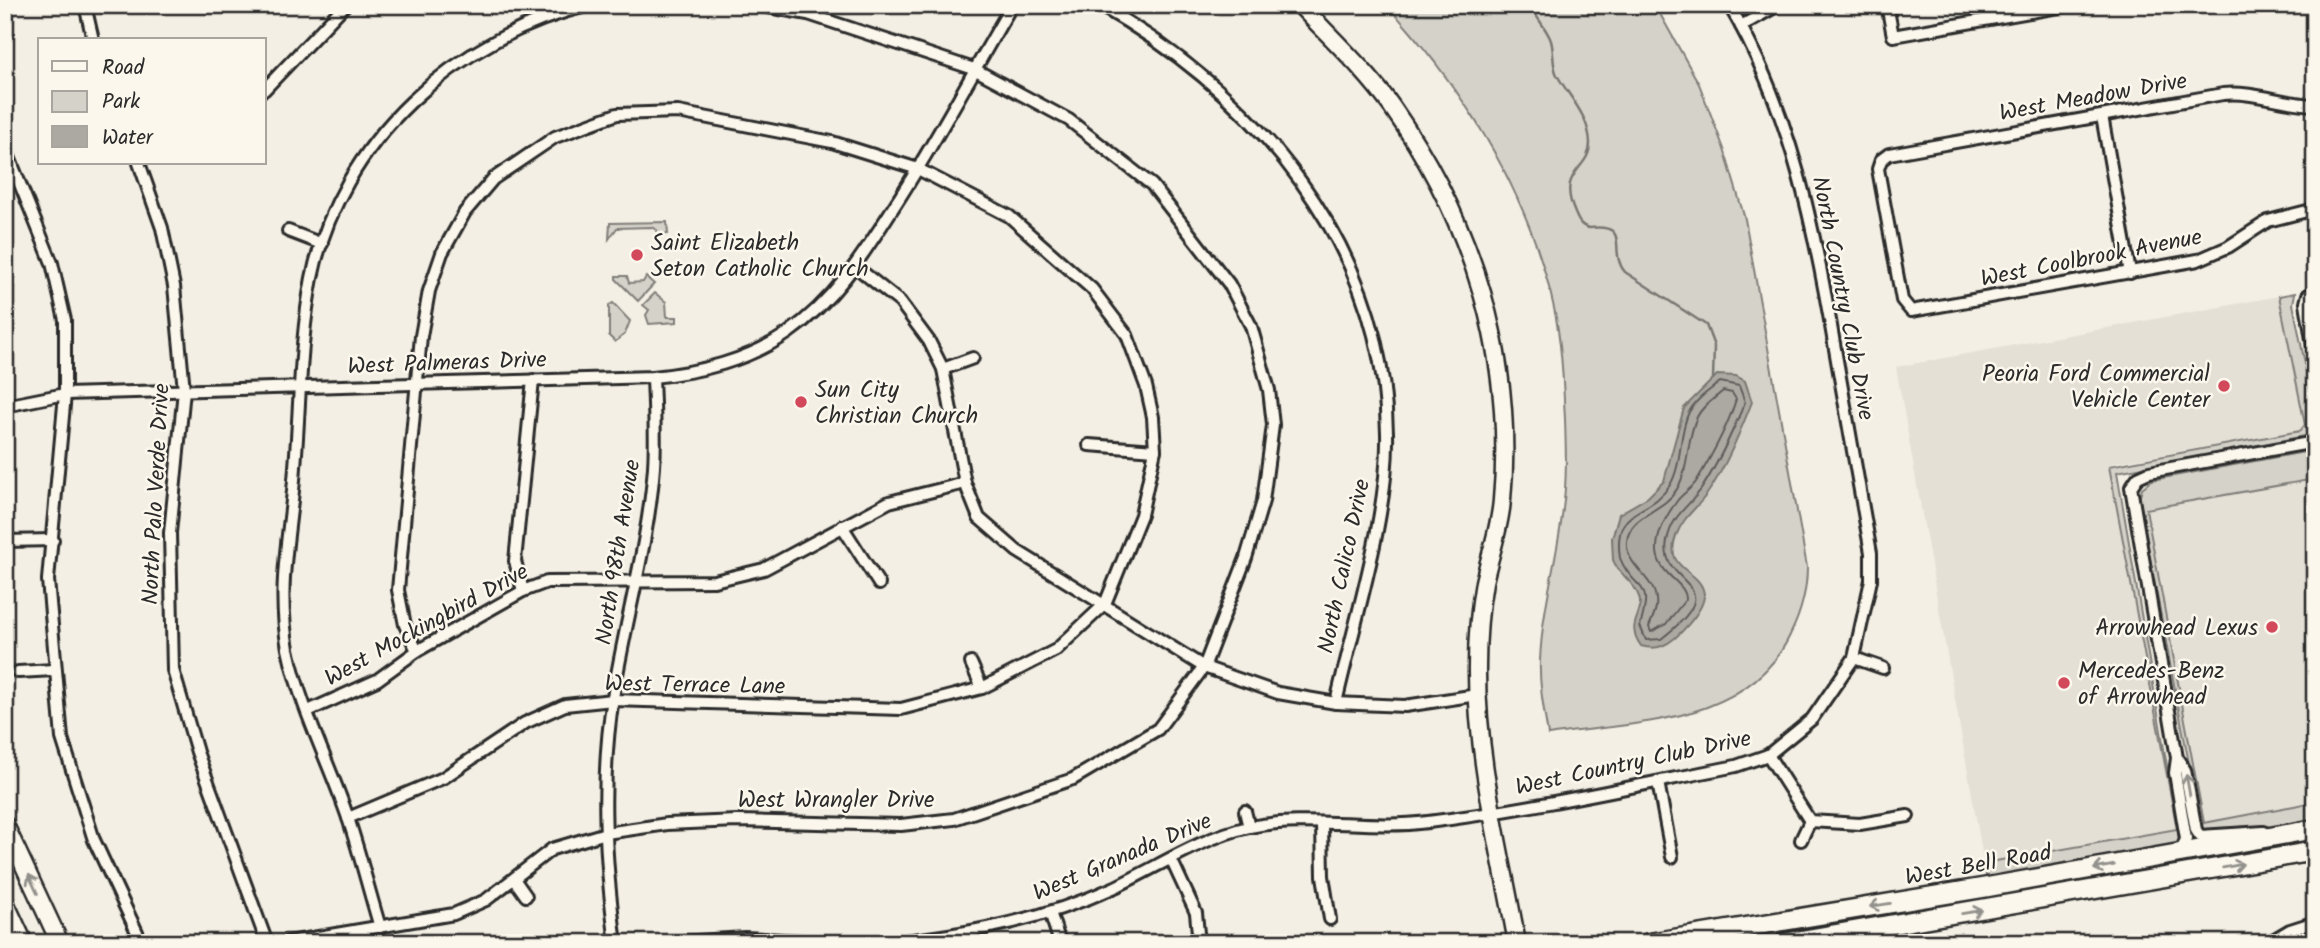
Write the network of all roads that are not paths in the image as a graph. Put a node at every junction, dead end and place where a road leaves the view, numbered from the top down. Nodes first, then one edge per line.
1 (85, 5) edge
2 (345, 5) edge
3 (590, 5) edge
4 (757, 5) edge
5 (1012, 5) edge
6 (1099, 5) edge
7 (1300, 5) edge
8 (1729, 5) edge
9 (1887, 5) edge
10 (2070, 5) edge
11 (1773, 8) dead end
12 (1741, 26) junction
13 (93, 38) edge
14 (974, 69) junction
15 (266, 88) edge
16 (2315, 105) edge
17 (2102, 116) junction
18 (5, 147) edge
19 (142, 164) edge
20 (9, 167) edge
21 (918, 169) junction
22 (2315, 209) edge
23 (288, 231) dead end
24 (322, 244) junction
25 (856, 267) junction
26 (2130, 273) junction
27 (2311, 292) edge
28 (1907, 309) joint
29 (973, 358) dead end
30 (2315, 358) edge
31 (943, 369) junction
32 (653, 377) junction
33 (533, 380) junction
34 (417, 383) junction
35 (300, 387) junction
36 (184, 390) junction
37 (65, 394) junction
38 (5, 406) edge
39 (2315, 442) edge
40 (1089, 445) dead end
41 (1155, 450) junction
42 (965, 483) junction
43 (842, 526) junction
44 (53, 540) junction
45 (5, 541) edge
46 (636, 582) junction
47 (878, 584) dead end
48 (523, 591) junction
49 (1105, 604) junction
50 (1866, 610) joint
51 (417, 651) junction
52 (1854, 658) junction
53 (971, 663) dead end
54 (1204, 667) junction
55 (1883, 668) dead end
56 (54, 670) junction
57 (18, 672) dead end
58 (982, 688) junction
59 (1477, 695) junction
60 (613, 699) junction
61 (1336, 703) junction
62 (308, 711) junction
63 (1768, 755) junction
64 (2177, 758) junction
65 (1658, 782) junction
66 (1245, 811) dead end
67 (1493, 811) junction
68 (1908, 816) dead end
69 (348, 818) junction
70 (1810, 821) junction
71 (1322, 823) junction
72 (5, 825) edge
73 (1249, 827) junction
74 (2315, 829) edge
75 (2196, 830) junction
76 (606, 833) junction
77 (2287, 834) junction
78 (1801, 840) dead end
79 (2196, 850) junction
80 (2315, 851) edge
81 (2173, 855) junction
82 (1672, 857) dead end
83 (1171, 859) junction
84 (514, 879) junction
85 (2093, 890) junction
86 (526, 896) dead end
87 (5, 902) edge
88 (1050, 912) junction
89 (1330, 919) dead end
90 (2315, 922) edge
91 (380, 927) junction
92 (928, 941) edge
93 (804, 942) edge
94 (24, 943) edge
95 (60, 943) edge
96 (142, 943) edge
97 (267, 943) edge
98 (283, 943) edge
99 (616, 943) edge
100 (664, 943) edge
101 (844, 943) edge
102 (888, 943) edge
103 (1060, 943) edge
104 (1199, 943) edge
105 (1517, 943) edge
106 (1649, 943) edge
107 (1784, 943) edge
108 (2268, 943) edge

1 - 13 street
2 - 15 street
3 - 24 street
4 - 14 street, West Wrangler Drive
5 - 14 street, West Palmeras Drive
6 - 61 street, North Calico Drive
7 - 59 street
8 - 12 street, North Country Club Drive
9 - 10 street
11 - 12 street
12 - 50 street, North Country Club Drive
14 - 21 street, West Palmeras Drive
14 - 54 street, West Wrangler Drive
16 - 17 street, West Meadow Drive
17 - 26 street
17 - 28 street, West Meadow Drive
18 - 20 street
19 - 36 street, North Palo Verde Drive
20 - 37 street
21 - 25 street, West Palmeras Drive
21 - 34 street
21 - 41 street
22 - 26 street, West Coolbrook Avenue
23 - 24 street
24 - 35 street
25 - 31 street
25 - 32 street, West Palmeras Drive
26 - 28 street, West Coolbrook Avenue
27 - 30 street
29 - 31 street
31 - 42 street
32 - 33 street, West Palmeras Drive
32 - 46 street, North 98th Avenue
33 - 34 street, West Palmeras Drive
33 - 48 street
34 - 35 street, West Palmeras Drive
34 - 51 street
35 - 36 street, West Palmeras Drive
35 - 62 street
36 - 37 street, West Palmeras Drive
36 - 97 street, North Palo Verde Drive
37 - 38 street, West Palmeras Drive
37 - 44 street
39 - 64 street
40 - 41 street
41 - 49 street
42 - 43 street, West Mockingbird Drive
42 - 49 street
43 - 46 street, West Mockingbird Drive
43 - 47 street
44 - 45 street
44 - 56 street
46 - 48 street, West Mockingbird Drive
46 - 60 street, North 98th Avenue
48 - 51 street, West Mockingbird Drive
49 - 54 street
49 - 58 street, West Terrace Lane
50 - 52 street, West Country Club Drive
51 - 62 street, West Mockingbird Drive
52 - 55 street
52 - 63 street, West Country Club Drive
53 - 58 street
54 - 61 street
54 - 76 street, West Wrangler Drive
56 - 57 street
56 - 96 street
58 - 60 street, West Terrace Lane
59 - 61 street
59 - 67 street
60 - 69 street, West Terrace Lane
60 - 76 street, North 98th Avenue
62 - 69 street
63 - 65 street, West Country Club Drive
63 - 70 street
75 -> 64 street
64 - 81 street
65 - 67 street, West Country Club Drive
65 - 82 street
66 - 73 street, West Granada Drive
67 - 71 street, West Granada Drive
67 - 105 street
68 - 70 street
69 - 91 street
70 - 78 street
71 - 73 street, West Granada Drive
71 - 89 street
95 -> 72 street
73 - 83 street, West Granada Drive
74 - 77 main road, West Bell Road
75 - 77 street
75 - 79 street
76 - 84 street, West Wrangler Drive
76 - 99 street, North 98th Avenue
77 - 79 main road, West Bell Road
79 - 81 main road, West Bell Road
79 - 85 main road
85 -> 80 main road, West Bell Road
81 -> 106 main road, West Bell Road
83 - 88 street, West Granada Drive
83 - 104 street
84 - 86 street
84 - 91 street, West Wrangler Drive
107 -> 85 main road, West Bell Road
87 - 94 street
88 - 92 street, West Granada Drive
88 - 103 street
90 - 108 street
91 - 98 street, West Wrangler Drive
92 - 102 street, West Granada Drive
93 - 100 street
93 - 101 street

